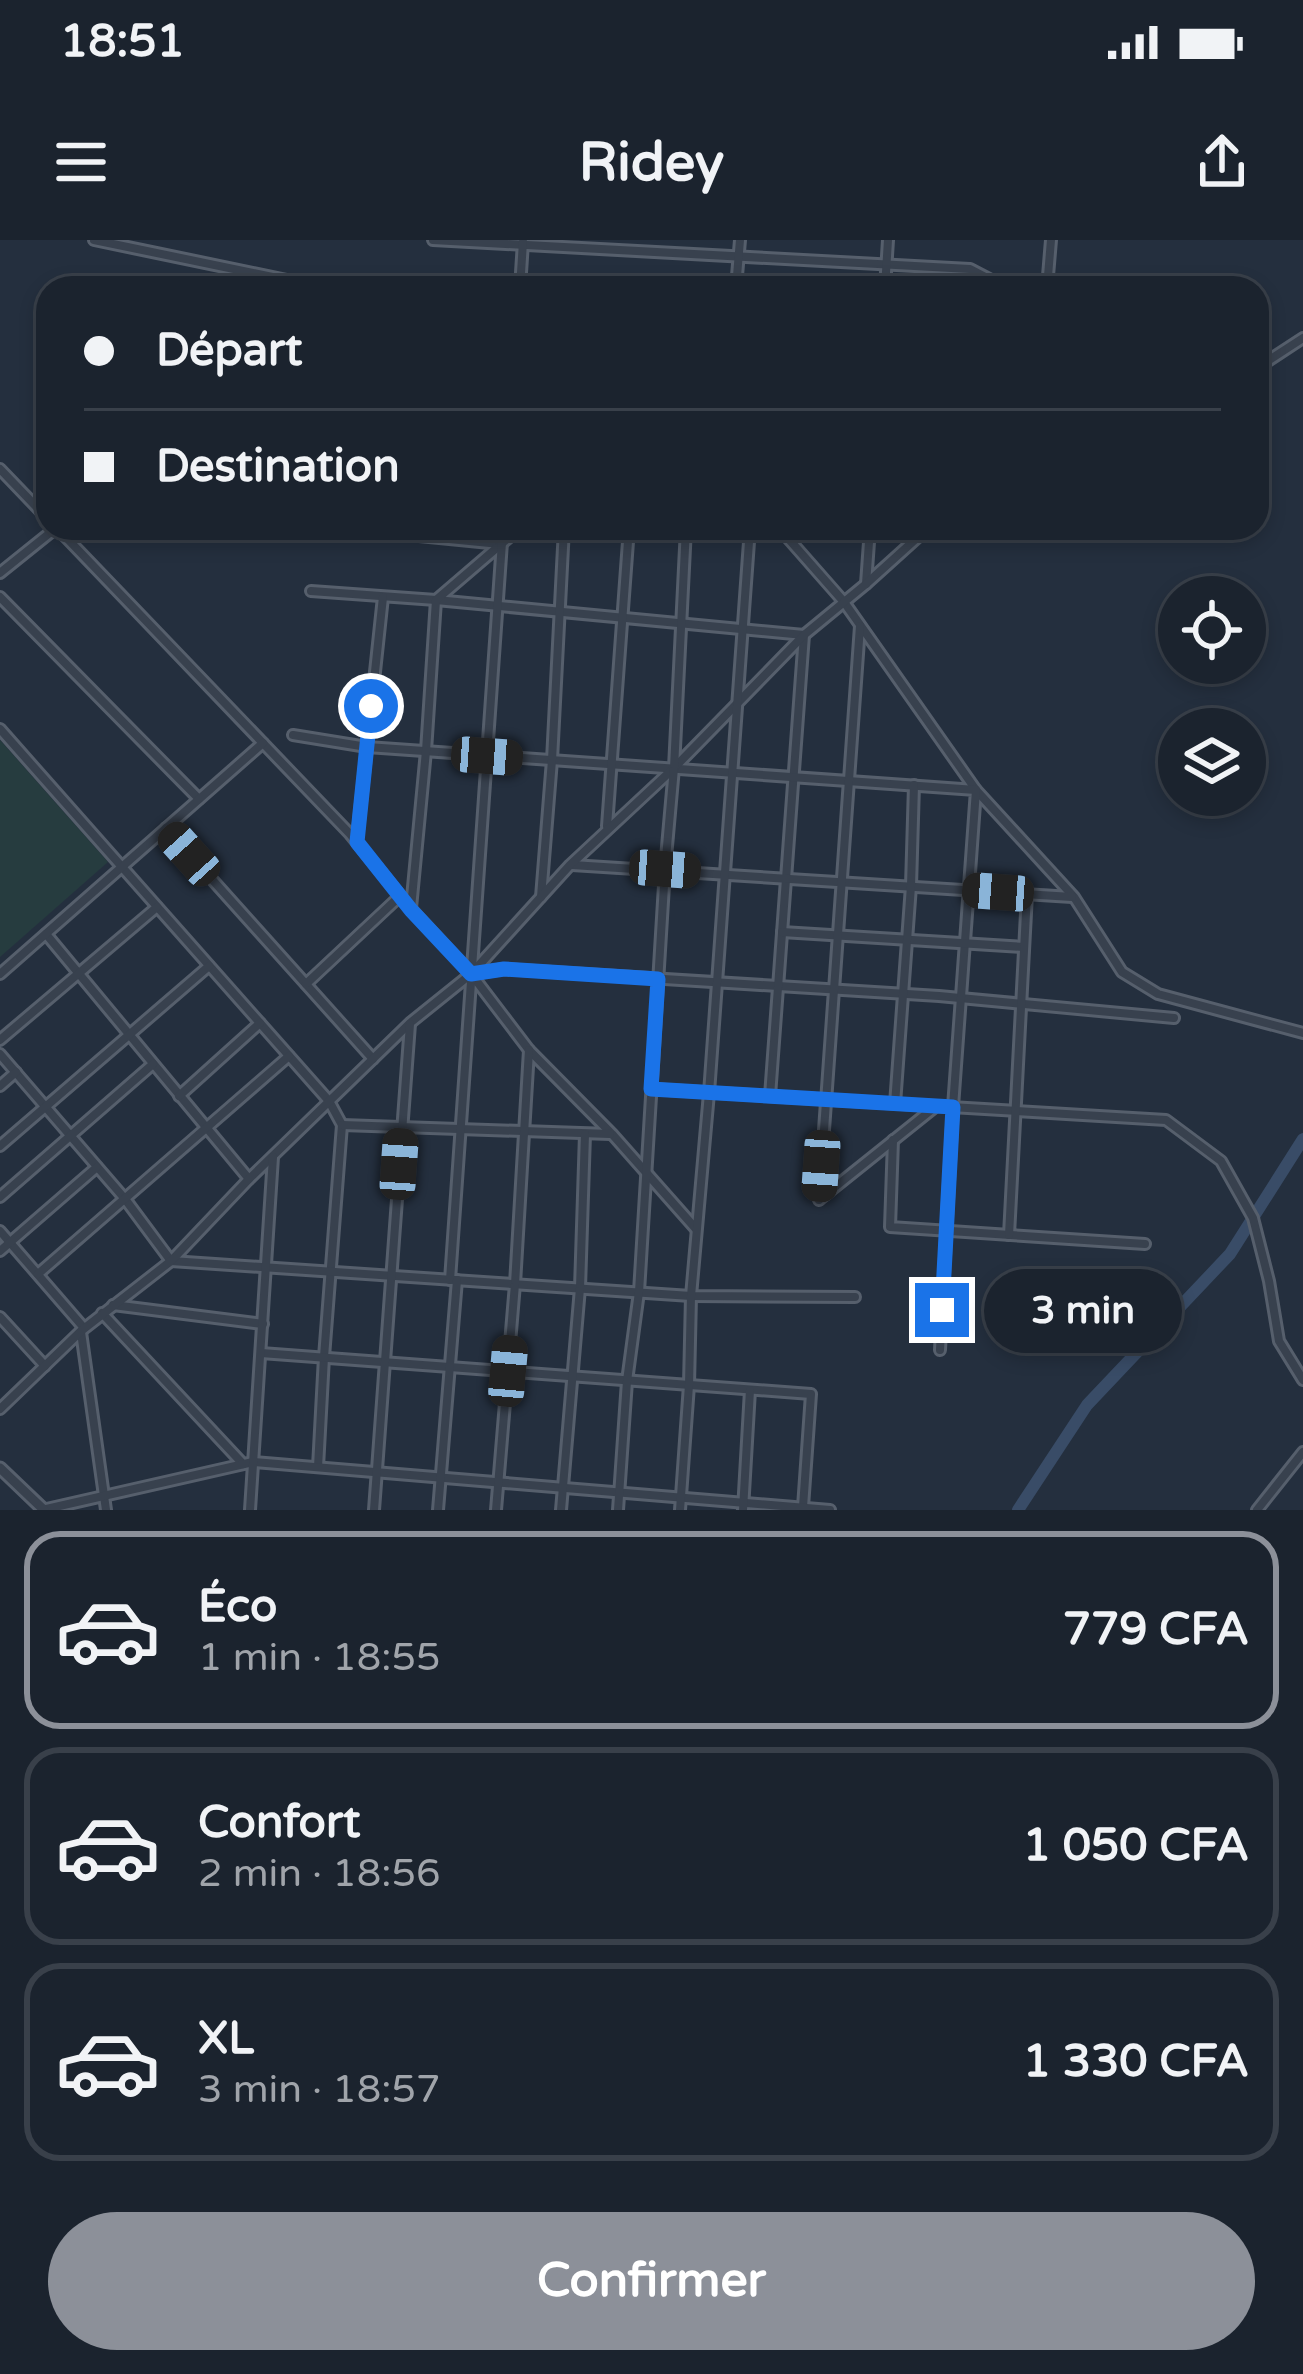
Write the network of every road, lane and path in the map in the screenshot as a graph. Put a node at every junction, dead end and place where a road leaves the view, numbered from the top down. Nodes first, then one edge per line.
1 (94, 240) edge
2 (433, 240) edge
3 (631, 240) edge
4 (740, 240) edge
5 (888, 240) edge
6 (1051, 240) edge
7 (523, 243) edge
8 (630, 251) junction
9 (739, 258) junction
10 (886, 263) junction
11 (264, 276) edge
12 (521, 276) edge
13 (737, 276) edge
14 (885, 276) edge
15 (981, 276) edge
16 (1048, 276) edge
17 (1303, 338) edge
18 (1269, 360) edge
19 (0, 469) edge
20 (36, 506) edge
21 (41, 540) edge
22 (68, 540) edge
23 (461, 540) edge
24 (502, 540) edge
25 (506, 540) edge
26 (562, 540) edge
27 (628, 540) edge
28 (685, 540) edge
29 (750, 540) edge
30 (790, 540) edge
31 (869, 540) edge
32 (914, 540) edge
33 (502, 544) junction
34 (0, 573) edge
35 (866, 584) junction
36 (311, 591) dead end
37 (0, 597) edge
38 (383, 597) junction
39 (436, 599) junction
40 (844, 602) junction
41 (497, 607) junction
42 (558, 613) junction
43 (621, 618) junction
44 (681, 623) junction
45 (860, 625) junction
46 (743, 629) junction
47 (804, 634) junction
48 (738, 702) junction
49 (0, 729) edge
50 (293, 736) dead end
51 (263, 743) junction
52 (367, 747) junction
53 (426, 752) junction
54 (487, 756) junction
55 (552, 760) junction
56 (611, 764) junction
57 (674, 768) junction
58 (733, 772) junction
59 (793, 777) junction
60 (849, 781) junction
61 (914, 785) junction
62 (976, 790) junction
63 (199, 799) junction
64 (166, 828) junction
65 (607, 829) junction
66 (357, 842) junction
67 (570, 865) junction
68 (122, 867) junction
69 (665, 869) junction
70 (725, 874) junction
71 (786, 878) junction
72 (842, 881) junction
73 (911, 886) junction
74 (969, 890) junction
75 (1027, 894) junction
76 (400, 896) junction
77 (1074, 897) junction
78 (541, 899) junction
79 (157, 907) junction
80 (411, 910) junction
81 (782, 932) junction
82 (46, 934) junction
83 (838, 935) junction
84 (907, 940) junction
85 (965, 943) junction
86 (1024, 947) junction
87 (209, 966) junction
88 (0, 974) edge
89 (78, 974) junction
90 (471, 974) junction
91 (658, 979) junction
92 (717, 982) junction
93 (306, 984) junction
94 (778, 986) junction
95 (834, 989) junction
96 (903, 994) junction
97 (961, 998) junction
98 (1021, 1003) junction
99 (1174, 1018) dead end
100 (260, 1023) junction
101 (410, 1023) junction
102 (1303, 1033) edge
103 (129, 1035) junction
104 (0, 1040) edge
105 (529, 1050) junction
106 (0, 1054) edge
107 (289, 1056) junction
108 (373, 1059) junction
109 (153, 1064) junction
110 (16, 1072) junction
111 (0, 1086) edge
112 (651, 1089) junction
113 (709, 1093) junction
114 (179, 1096) junction
115 (770, 1096) junction
116 (826, 1100) junction
117 (329, 1101) junction
118 (895, 1104) junction
119 (935, 1106) junction
120 (46, 1107) junction
121 (953, 1107) junction
122 (1015, 1111) junction
123 (342, 1125) junction
124 (402, 1127) junction
125 (206, 1128) junction
126 (460, 1129) junction
127 (526, 1131) junction
128 (585, 1134) junction
129 (612, 1134) junction
130 (70, 1136) junction
131 (893, 1140) junction
132 (0, 1146) edge
133 (273, 1155) junction
134 (97, 1167) junction
135 (646, 1172) junction
136 (249, 1179) junction
137 (0, 1196) edge
138 (125, 1199) junction
139 (697, 1230) junction
140 (0, 1231) edge
141 (946, 1231) junction
142 (1009, 1235) junction
143 (10, 1243) junction
144 (1144, 1244) dead end
145 (0, 1251) edge
146 (171, 1261) junction
147 (268, 1268) junction
148 (331, 1272) junction
149 (38, 1274) junction
150 (391, 1276) junction
151 (453, 1280) junction
152 (515, 1284) junction
153 (580, 1288) junction
154 (639, 1292) junction
155 (691, 1296) junction
156 (855, 1297) dead end
157 (111, 1305) junction
158 (102, 1313) junction
159 (0, 1317) edge
160 (263, 1324) junction
161 (83, 1329) junction
162 (940, 1350) dead end
163 (261, 1353) junction
164 (323, 1357) junction
165 (385, 1362) junction
166 (45, 1366) junction
167 (449, 1367) junction
168 (508, 1371) junction
169 (572, 1376) junction
170 (1303, 1380) edge
171 (627, 1381) junction
172 (689, 1385) junction
173 (750, 1390) junction
174 (0, 1409) edge
175 (1303, 1452) edge
176 (248, 1463) junction
177 (318, 1467) junction
178 (0, 1468) edge
179 (376, 1472) junction
180 (441, 1478) junction
181 (498, 1482) junction
182 (563, 1488) junction
183 (620, 1492) junction
184 (104, 1496) junction
185 (680, 1496) junction
186 (744, 1506) edge
187 (803, 1509) edge
188 (43, 1510) edge
189 (106, 1510) edge
190 (250, 1510) edge
191 (374, 1510) edge
192 (438, 1510) edge
193 (496, 1510) edge
194 (561, 1510) edge
195 (618, 1510) edge
196 (680, 1510) edge
197 (830, 1510) edge
198 (1257, 1510) edge

1 - 11 street
2 - 7 street
3 - 8 street
4 - 9 street
5 - 10 street
6 - 16 street
7 - 8 street
7 - 12 street
8 - 9 street
9 - 10 street
9 - 13 street
10 - 14 street
10 - 15 street
17 - 18 street
19 - 20 street
21 - 34 street
22 - 51 street
23 - 33 street
24 - 33 street
25 - 33 street
26 - 42 street
27 - 43 street
28 - 44 street
29 - 46 street
30 - 40 street
31 - 35 street
32 - 35 street
33 - 39 street
33 - 41 street
35 - 40 street
36 - 38 street
37 - 63 street
38 - 39 street
38 - 52 street
39 - 41 street
39 - 53 street
40 - 45 street
40 - 47 street
41 - 42 street
41 - 54 street
42 - 43 street
42 - 55 street
43 - 44 street
43 - 56 street
44 - 46 street
44 - 57 street
45 - 60 street
45 - 62 street
46 - 47 street
46 - 48 street
47 - 48 street
47 - 59 street
48 - 57 street
48 - 58 street
49 - 68 street
50 - 52 street
51 - 63 street
51 - 66 street
52 - 53 street
52 - 66 street
53 - 54 street
53 - 80 street
54 - 55 street
54 - 90 street
55 - 56 street
55 - 78 street
56 - 57 street
56 - 65 street
57 - 58 street
57 - 65 street
57 - 69 street
58 - 59 street
58 - 70 street
59 - 60 street
59 - 71 street
60 - 61 street
60 - 72 street
61 - 62 street
61 - 73 street
62 - 74 street
62 - 77 street
63 - 64 street
64 - 68 street
64 - 93 street
65 - 67 street
66 - 76 street
67 - 69 street
67 - 78 street
68 - 79 street
68 - 82 street
69 - 70 street
69 - 91 street
70 - 71 street
70 - 92 street
71 - 72 street
71 - 81 street
72 - 73 street
72 - 83 street
73 - 74 street
73 - 84 street
74 - 75 street
74 - 85 street
75 - 77 street
75 - 86 street
76 - 80 street
76 - 93 street
77 - 102 street
78 - 90 street
79 - 87 street
79 - 89 street
80 - 90 street
81 - 83 street
81 - 94 street
82 - 88 street
82 - 89 street
83 - 84 street
83 - 95 street
84 - 85 street
84 - 96 street
85 - 86 street
85 - 97 street
86 - 98 street
87 - 100 street
87 - 103 street
89 - 103 street
89 - 104 street
90 - 91 street
90 - 101 street
90 - 105 street
90 - 126 street
91 - 92 street
91 - 112 street
92 - 94 street
92 - 113 street
93 - 108 street
94 - 95 street
94 - 115 street
95 - 96 street
95 - 116 street
96 - 97 street
96 - 118 street
97 - 98 street
97 - 121 street
98 - 99 street
98 - 122 street
100 - 107 street
100 - 114 street
101 - 108 street
101 - 124 street
103 - 109 street
103 - 120 street
105 - 127 street
105 - 129 street
106 - 110 street
107 - 117 street
107 - 125 street
108 - 117 street
109 - 114 street
109 - 130 street
110 - 111 street
110 - 120 street
112 - 113 street
112 - 135 street
113 - 115 street
113 - 139 street
114 - 125 street
115 - 116 street
116 - 118 street
116 - 131 street
117 - 123 street
117 - 133 street
118 - 119 street
119 - 121 street
119 - 131 street
120 - 130 street
120 - 132 street
121 - 122 street
121 - 141 street
122 - 142 street
122 - 170 street
123 - 124 street
123 - 148 street
124 - 126 street
124 - 150 street
125 - 136 street
125 - 138 street
126 - 127 street
126 - 151 street
127 - 128 street
127 - 152 street
128 - 129 street
128 - 153 street
129 - 135 street
130 - 134 street
130 - 137 street
131 - 141 street
133 - 136 street
133 - 147 street
134 - 138 street
134 - 143 street
135 - 139 street
135 - 154 street
136 - 146 street
138 - 146 street
138 - 149 street
139 - 155 street
140 - 143 street
141 - 142 street
141 - 162 street
142 - 144 street
143 - 145 street
143 - 149 street
146 - 147 street
146 - 157 street
147 - 148 street
147 - 160 street
148 - 150 street
148 - 164 street
149 - 161 street
150 - 151 street
150 - 165 street
151 - 152 street
151 - 167 street
152 - 153 street
152 - 168 street
153 - 154 street
153 - 169 street
154 - 155 street
154 - 171 street
155 - 156 street
155 - 172 street
157 - 158 street
157 - 160 street
158 - 161 street
158 - 176 street
159 - 166 street
160 - 163 street
161 - 166 street
161 - 184 street
163 - 164 street
163 - 176 street
164 - 165 street
164 - 177 street
165 - 167 street
165 - 179 street
166 - 174 street
167 - 168 street
167 - 180 street
168 - 169 street
168 - 181 street
169 - 171 street
169 - 182 street
171 - 172 street
171 - 183 street
172 - 173 street
172 - 185 street
173 - 186 street
173 - 187 street
175 - 198 street
176 - 177 street
176 - 184 street
176 - 190 street
177 - 179 street
178 - 188 street
179 - 180 street
179 - 191 street
180 - 181 street
180 - 192 street
181 - 182 street
181 - 193 street
182 - 183 street
182 - 194 street
183 - 185 street
183 - 195 street
184 - 188 street
184 - 189 street
185 - 186 street
185 - 196 street
186 - 187 street
187 - 197 street

